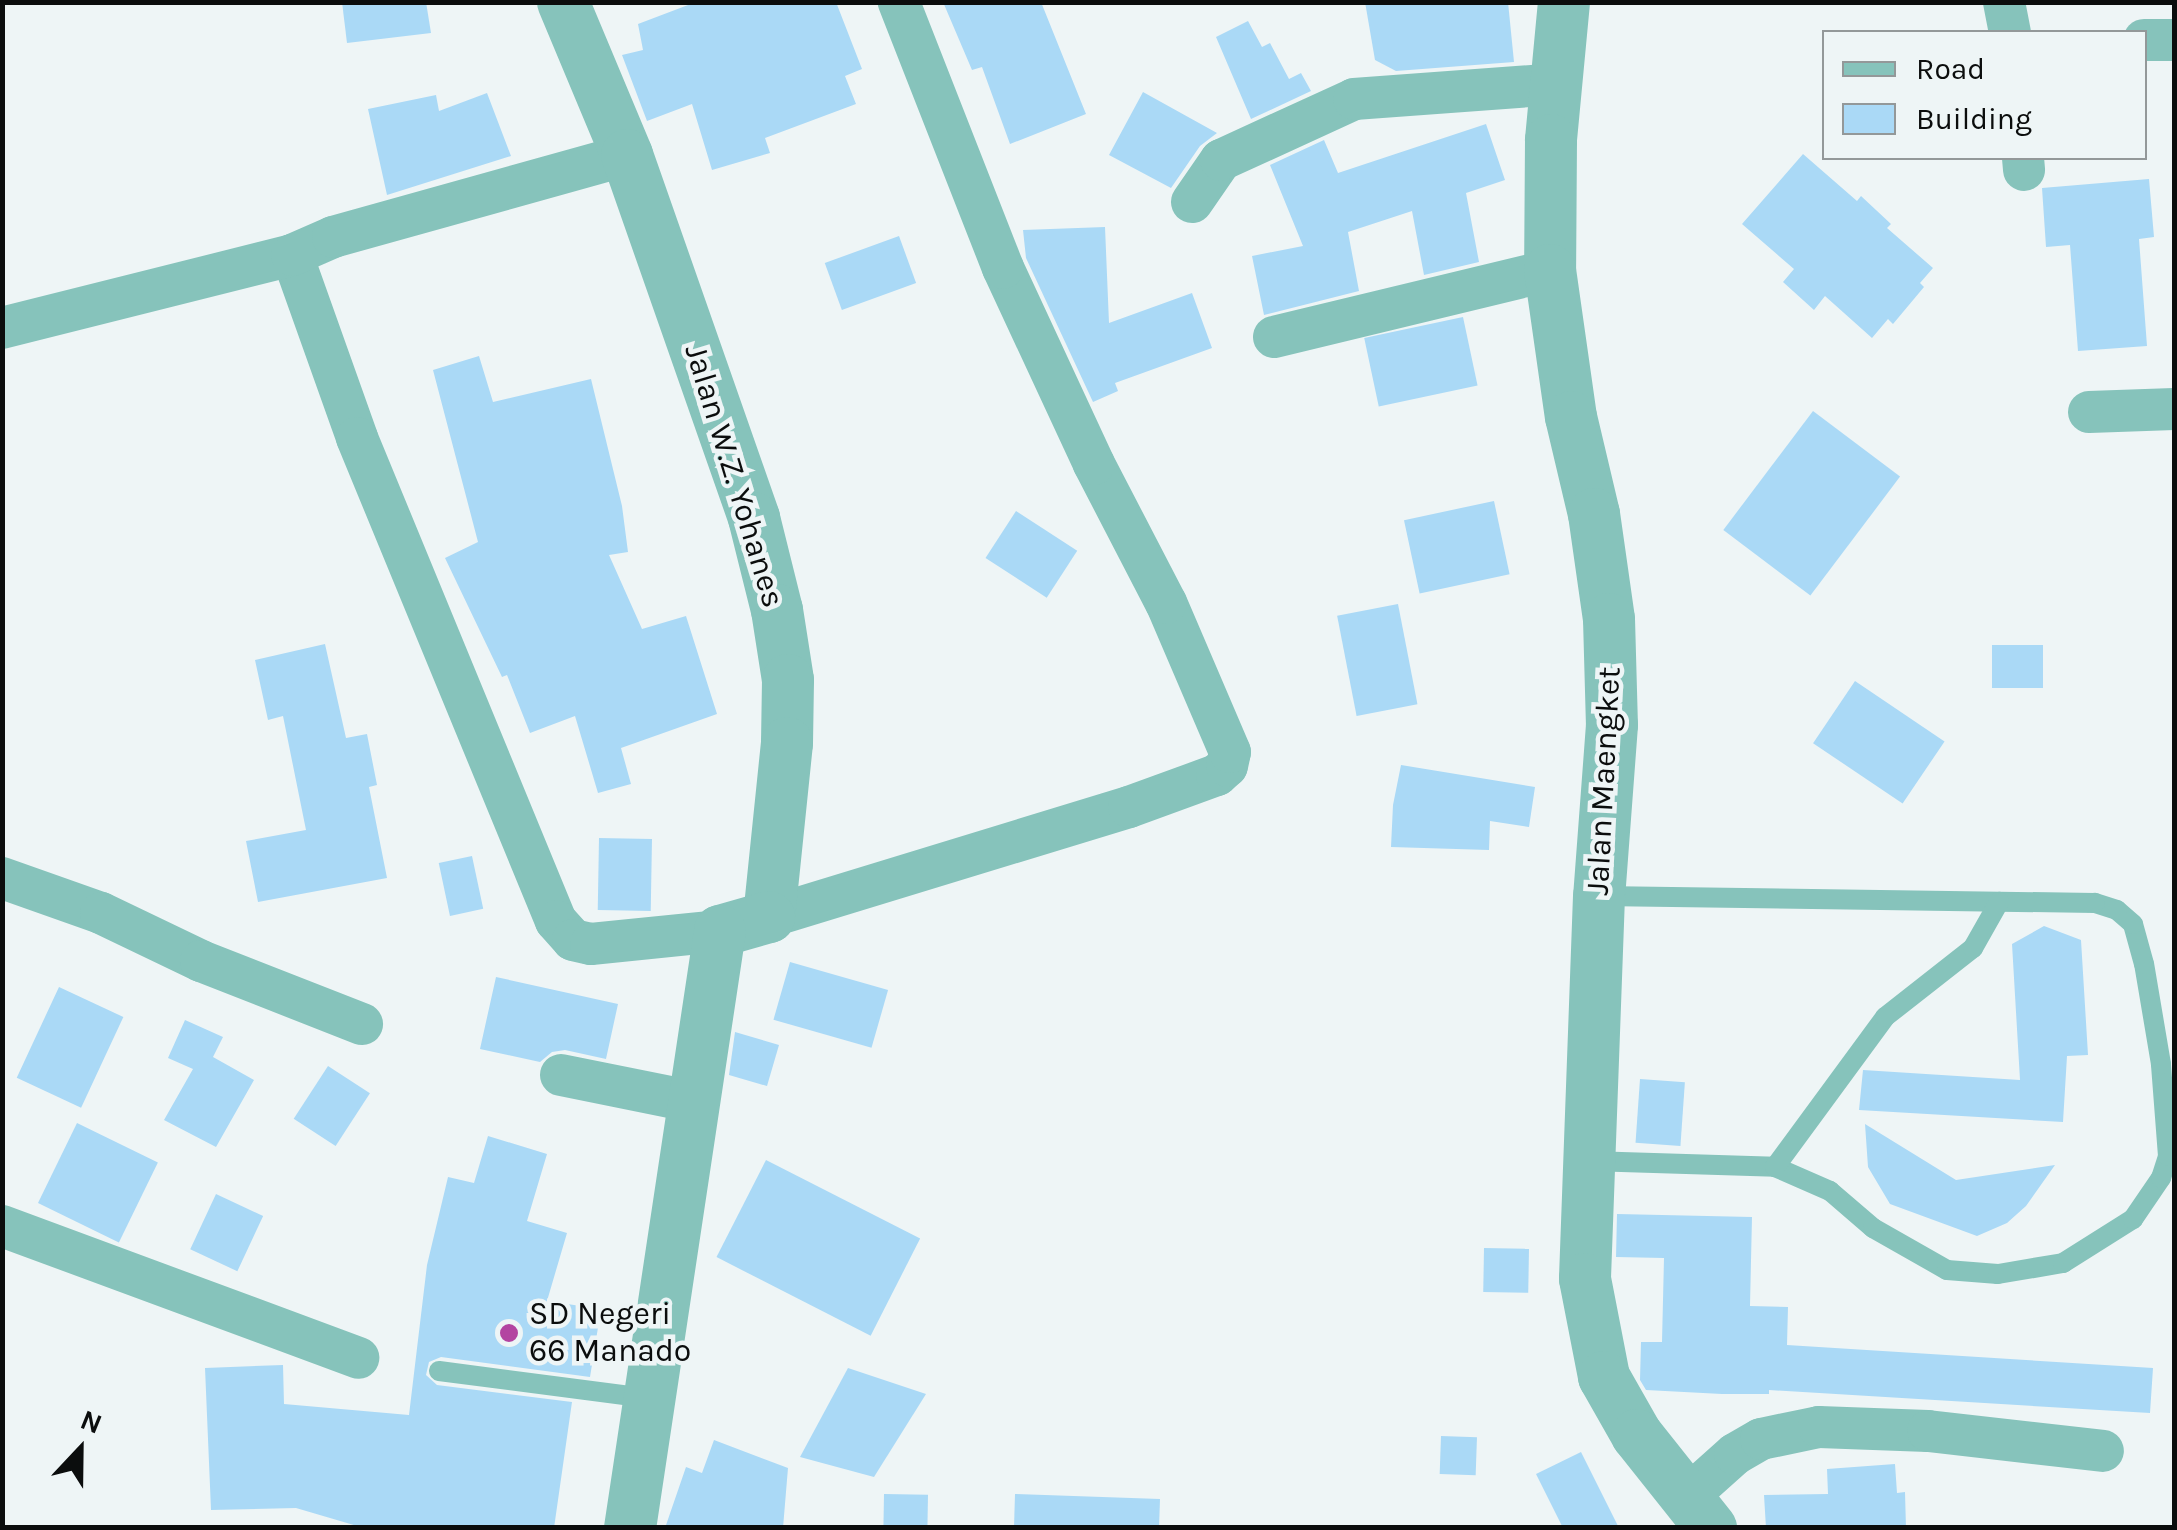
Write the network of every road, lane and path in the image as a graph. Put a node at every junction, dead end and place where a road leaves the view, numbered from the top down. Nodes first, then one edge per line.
1 (563, 2) edge
2 (898, 2) edge
3 (1564, 2) edge
4 (2004, 2) edge
5 (2010, 30) edge
6 (2147, 40) edge
7 (2174, 40) edge
8 (1556, 84) junction
9 (627, 155) junction
10 (1192, 202) dead end
11 (292, 254) junction
12 (1550, 270) junction
13 (2, 328) edge
14 (1274, 337) dead end
15 (2174, 409) edge
16 (2090, 412) dead end
17 (2, 878) edge
18 (1599, 896) junction
19 (1999, 902) junction
20 (744, 924) junction
21 (362, 1024) dead end
22 (561, 1075) dead end
23 (695, 1102) junction
24 (1587, 1161) junction
25 (1774, 1167) junction
26 (2, 1226) edge
27 (358, 1358) dead end
28 (439, 1371) dead end
29 (649, 1398) junction
30 (2103, 1451) dead end
31 (1700, 1512) edge
32 (630, 1528) edge

1 - 9 street, Jalan W.Z. Yohanes
2 - 20 street
3 - 8 street, Jalan Maengket
4 - 5 street
6 - 7 street
8 - 10 street
8 - 12 street, Jalan Maengket
9 - 11 street
9 - 20 street, Jalan W.Z. Yohanes
11 - 13 street
11 - 20 street
12 - 14 street
12 - 18 street, Jalan Maengket
15 - 16 street
17 - 21 street
18 - 19 lane
18 - 24 street, Jalan Maengket
19 - 25 lane
19 - 25 lane
20 - 23 street, Jalan W.Z. Yohanes
22 - 23 street
23 - 29 street, Jalan W.Z. Yohanes
24 - 25 lane
24 - 31 street, Jalan Maengket
26 - 27 street
28 - 29 lane
29 - 32 street, Jalan W.Z. Yohanes
30 - 31 street

